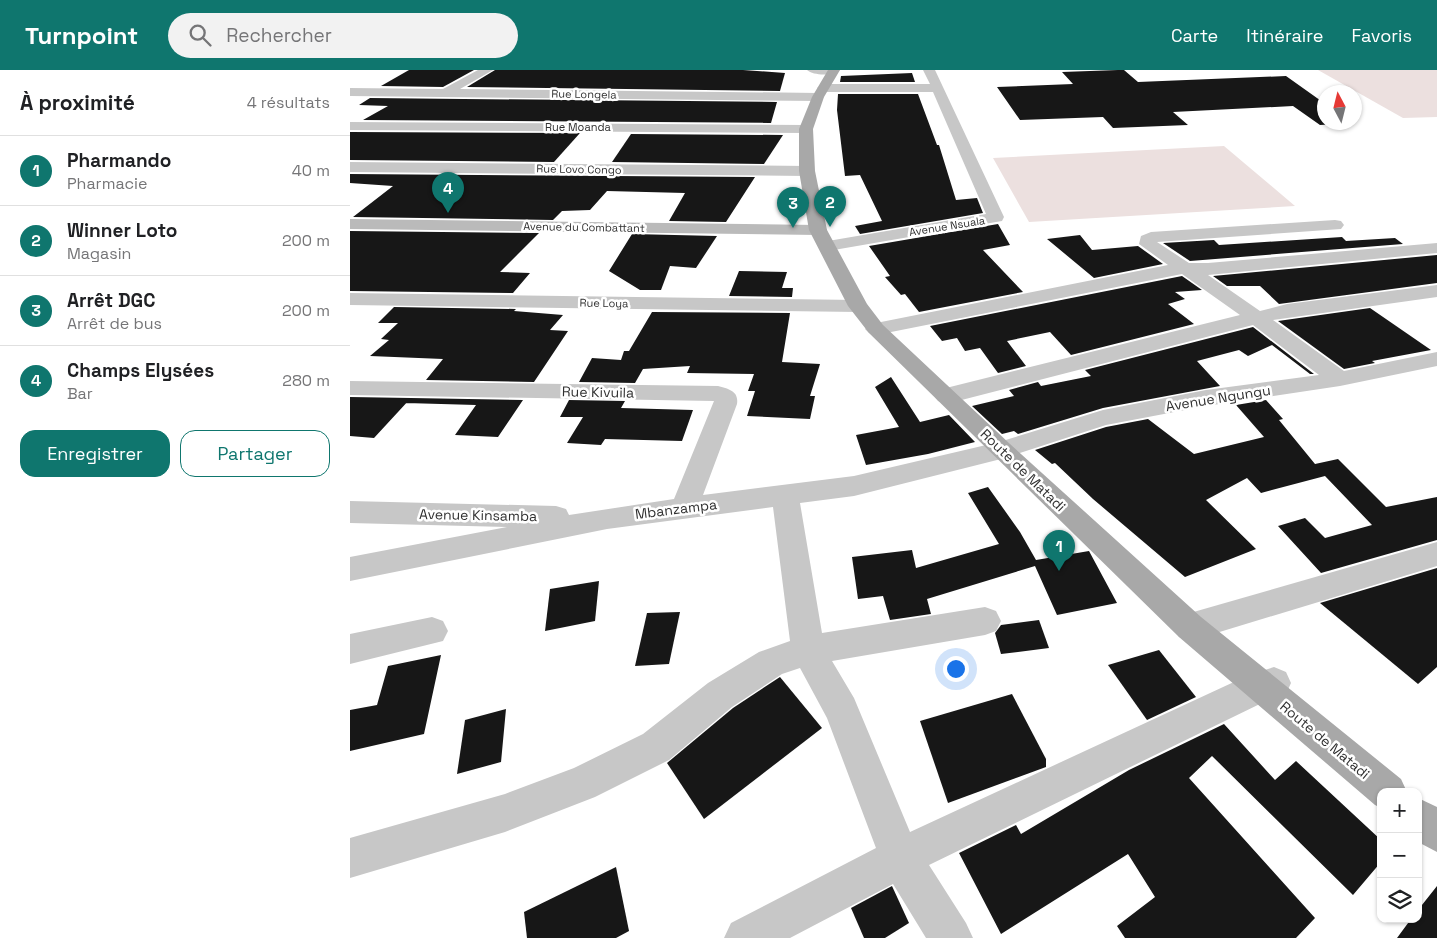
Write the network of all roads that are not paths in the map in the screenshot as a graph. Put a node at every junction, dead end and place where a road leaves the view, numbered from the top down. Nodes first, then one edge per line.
1 (486, 70) edge
2 (930, 70) edge
3 (824, 79) edge
4 (937, 88) junction
5 (350, 92) edge
6 (446, 92) junction
7 (350, 126) edge
8 (386, 126) junction
9 (806, 129) junction
10 (364, 139) dead end
11 (350, 167) edge
12 (807, 171) junction
13 (350, 224) edge
14 (1335, 225) dead end
15 (823, 238) junction
16 (1437, 248) edge
17 (1184, 268) junction
18 (1437, 291) edge
19 (350, 299) edge
20 (858, 306) junction
21 (1256, 318) junction
22 (876, 329) junction
23 (1437, 359) edge
24 (1340, 379) junction
25 (350, 388) edge
26 (946, 396) junction
27 (1001, 450) junction
28 (785, 495) junction
29 (684, 508) junction
30 (350, 512) edge
31 (607, 518) junction
32 (1437, 554) edge
33 (350, 569) edge
34 (985, 621) dead end
35 (1190, 627) junction
36 (432, 631) dead end
37 (350, 649) edge
38 (808, 650) junction
39 (1267, 685) junction
40 (1383, 788) edge
41 (1422, 820) edge
42 (1437, 832) edge
43 (350, 858) edge
44 (900, 858) junction
45 (746, 938) edge
46 (951, 938) edge

1 - 6 street
2 - 4 street, Avenue Nsuala
3 - 4 street, Rue Longela
3 - 6 street, Rue Longela
3 - 9 main road, Route de Matadi
4 - 15 street, Avenue Nsuala
5 - 6 street, Rue Longela
6 - 8 street
7 - 8 street, Rue Moanda
8 - 9 street, Rue Moanda
8 - 10 street
9 - 12 main road, Route de Matadi
11 - 12 street, Rue Lovo Congo
12 - 15 main road, Route de Matadi
13 - 15 street, Avenue du Combattant
14 - 17 street
15 - 20 main road, Route de Matadi
16 - 17 street
17 - 21 street
17 - 22 street
18 - 21 street
19 - 20 street, Rue Loya
20 - 22 main road, Route de Matadi
21 - 24 street
21 - 26 street
22 - 26 main road, Route de Matadi
23 - 24 street, Avenue Ngungu
24 - 27 street, Avenue Ngungu
25 - 29 street, Rue Kivuila
26 - 27 main road, Route de Matadi
27 - 28 street, Mbanzampa
27 - 35 main road, Route de Matadi
28 - 29 street, Mbanzampa
28 - 38 street
29 - 31 street, Mbanzampa
30 - 31 street, Avenue Kinsamba
31 - 33 street, Mbanzampa
32 - 35 street
34 - 38 street
35 - 39 main road, Route de Matadi
36 - 37 street
38 - 43 street
38 - 44 street
39 - 40 main road, Route de Matadi
39 - 44 street
41 - 42 main road
44 - 45 street
44 - 46 street

